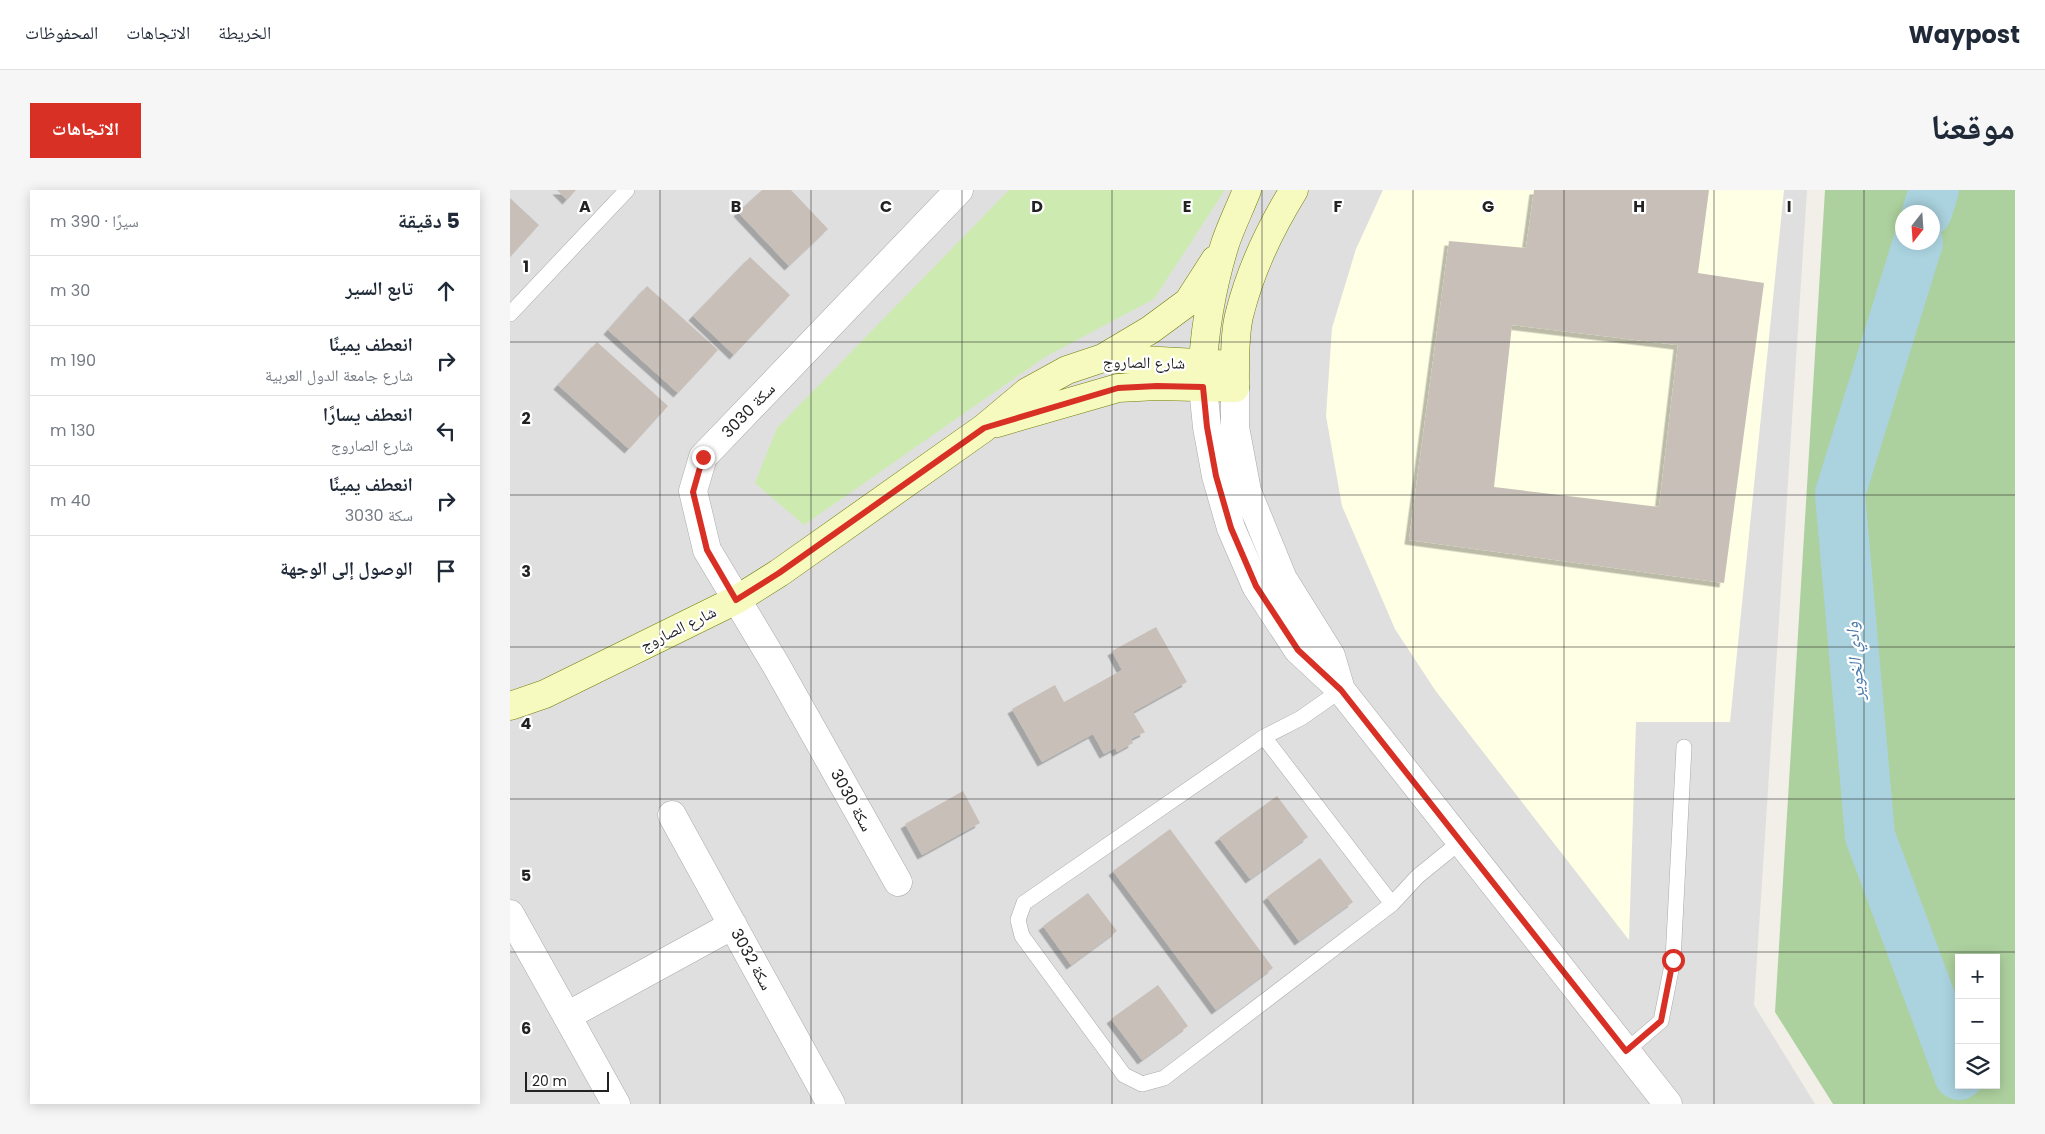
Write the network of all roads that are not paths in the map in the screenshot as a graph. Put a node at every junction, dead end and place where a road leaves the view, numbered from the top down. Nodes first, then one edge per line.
1 (627, 190) edge
2 (959, 190) edge
3 (1247, 190) edge
4 (1294, 190) edge
5 (1225, 245) junction
6 (510, 314) edge
7 (1103, 358) junction
8 (1203, 375) junction
9 (1235, 376) junction
10 (984, 428) junction
11 (736, 600) junction
12 (1341, 690) junction
13 (510, 706) edge
14 (1264, 737) junction
15 (1684, 747) dead end
16 (672, 815) dead end
17 (1460, 842) junction
18 (898, 882) dead end
19 (1392, 904) junction
20 (510, 914) edge
21 (734, 925) junction
22 (567, 1016) junction
23 (1626, 1051) junction
24 (616, 1104) edge
25 (831, 1104) edge
26 (1668, 1104) edge

1 - 6 lane
2 - 11 street, سكة 3030
3 - 5 main road
4 - 9 main road
5 - 7 main road
5 - 8 main road
7 - 8 main road, شارع الصاروج
7 - 10 main road, شارع الصاروج
8 - 9 main road, شارع الصاروج
8 - 10 main road, شارع الصاروج
8 - 12 street
9 - 12 street
10 - 11 main road, شارع الصاروج
11 - 13 main road, شارع الصاروج
11 - 18 street, سكة 3030
12 - 14 lane
12 - 17 street
14 - 19 lane
14 - 19 lane
15 - 23 lane
16 - 21 street, سكة 3032
17 - 19 lane
17 - 23 street
20 - 22 street
21 - 22 street
21 - 25 street, سكة 3032
22 - 24 street
23 - 26 street

